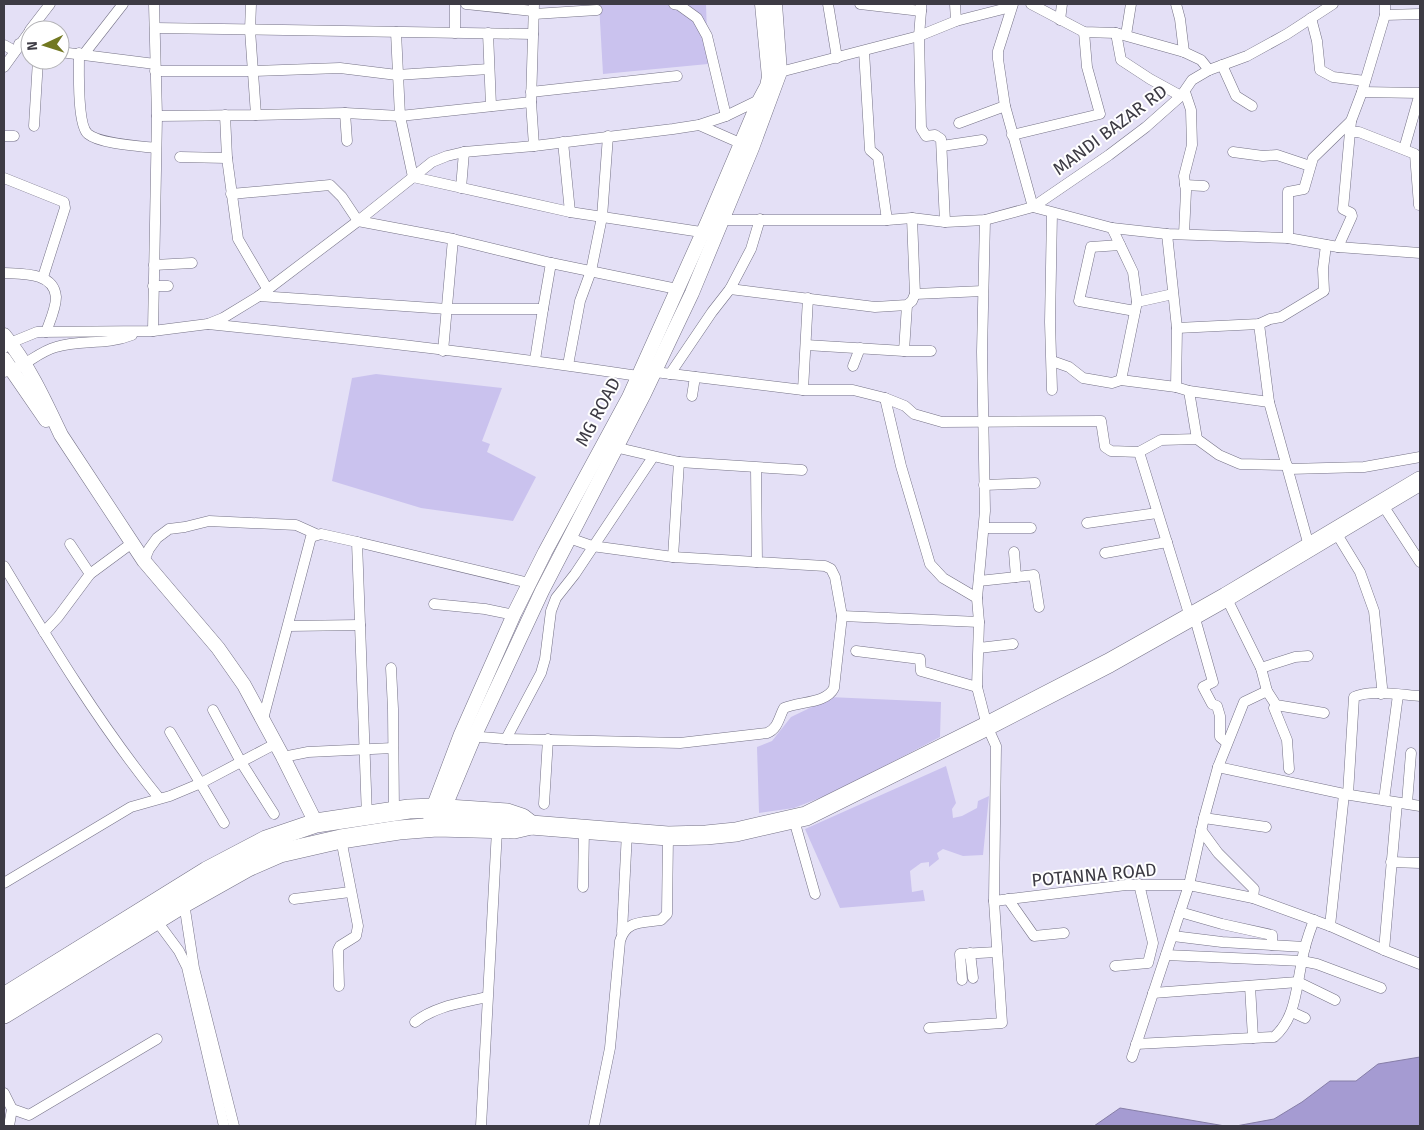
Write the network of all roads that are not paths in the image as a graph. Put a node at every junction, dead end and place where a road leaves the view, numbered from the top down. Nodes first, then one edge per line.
1 (50, 4) edge
2 (123, 4) edge
3 (154, 4) edge
4 (251, 4) edge
5 (455, 4) edge
6 (466, 4) edge
7 (674, 4) edge
8 (762, 4) edge
9 (775, 4) edge
10 (828, 4) edge
11 (860, 4) edge
12 (955, 4) edge
13 (1031, 4) edge
14 (1062, 4) edge
15 (1132, 4) edge
16 (1176, 4) edge
17 (1333, 4) edge
18 (1386, 4) edge
19 (1012, 5) edge
20 (921, 8) edge
21 (534, 9) edge
22 (597, 10) dead end
23 (1420, 14) edge
24 (1385, 15) junction
25 (1312, 18) junction
26 (38, 20) edge
27 (1060, 20) junction
28 (956, 21) junction
29 (155, 28) junction
30 (250, 30) junction
31 (396, 32) junction
32 (1084, 32) junction
33 (455, 33) junction
34 (488, 34) junction
35 (533, 34) junction
36 (1121, 34) junction
37 (919, 36) junction
38 (20, 44) edge
39 (4, 45) edge
40 (17, 48) junction
41 (20, 48) edge
42 (864, 51) junction
43 (1184, 52) junction
44 (70, 53) edge
45 (81, 54) junction
46 (837, 58) junction
47 (1222, 65) junction
48 (4, 67) edge
49 (155, 68) junction
50 (489, 68) junction
51 (37, 70) edge
52 (1209, 70) junction
53 (253, 71) junction
54 (780, 72) junction
55 (397, 75) junction
56 (677, 76) dead end
57 (1365, 81) junction
58 (1362, 92) junction
59 (773, 93) junction
60 (1420, 93) edge
61 (1183, 94) junction
62 (531, 97) junction
63 (759, 101) junction
64 (491, 106) junction
65 (1005, 106) junction
66 (1252, 106) dead end
67 (345, 113) junction
68 (225, 115) junction
69 (256, 115) junction
70 (157, 116) junction
71 (400, 116) junction
72 (726, 116) junction
73 (1351, 120) junction
74 (959, 123) dead end
75 (699, 124) junction
76 (34, 126) dead end
77 (1350, 132) junction
78 (1012, 135) junction
79 (608, 136) junction
80 (982, 140) dead end
81 (347, 141) dead end
82 (563, 142) junction
83 (740, 143) junction
84 (534, 146) junction
85 (942, 146) junction
86 (156, 148) junction
87 (1404, 149) junction
88 (464, 152) junction
89 (1232, 152) dead end
90 (1418, 153) edge
91 (180, 157) dead end
92 (227, 158) junction
93 (1310, 166) junction
94 (413, 177) junction
95 (4, 178) edge
96 (1185, 185) junction
97 (1204, 186) dead end
98 (461, 188) junction
99 (231, 194) junction
100 (1420, 205) edge
101 (1033, 207) junction
102 (570, 212) junction
103 (1052, 213) junction
104 (602, 217) junction
105 (912, 218) junction
106 (722, 220) junction
107 (760, 220) junction
108 (887, 220) junction
109 (985, 220) junction
110 (358, 222) junction
111 (945, 222) junction
112 (1112, 228) junction
113 (702, 232) junction
114 (1167, 234) junction
115 (1184, 234) junction
116 (1288, 238) junction
117 (452, 239) junction
118 (1120, 245) junction
119 (1326, 246) junction
120 (1338, 247) junction
121 (1420, 253) edge
122 (192, 263) dead end
123 (551, 263) junction
124 (154, 265) junction
125 (591, 271) junction
126 (4, 272) edge
127 (43, 278) junction
128 (153, 286) junction
129 (168, 286) dead end
130 (677, 289) junction
131 (730, 289) junction
132 (983, 291) junction
133 (263, 293) junction
134 (915, 294) junction
135 (1173, 294) junction
136 (808, 298) junction
137 (907, 306) junction
138 (1136, 307) junction
139 (447, 309) junction
140 (543, 309) junction
141 (208, 324) junction
142 (1259, 324) junction
143 (1177, 328) junction
144 (153, 331) junction
145 (46, 332) junction
146 (138, 332) junction
147 (6, 342) edge
148 (806, 345) junction
149 (860, 348) junction
150 (443, 351) junction
151 (904, 351) junction
152 (931, 351) dead end
153 (4, 359) edge
154 (535, 360) junction
155 (1052, 361) junction
156 (568, 365) junction
157 (853, 366) dead end
158 (13, 369) edge
159 (655, 372) junction
160 (670, 374) junction
161 (638, 376) junction
162 (695, 377) junction
163 (1121, 380) junction
164 (1176, 387) junction
165 (803, 390) junction
166 (1052, 390) dead end
167 (1189, 390) junction
168 (692, 396) dead end
169 (885, 398) junction
170 (1269, 402) junction
171 (982, 422) junction
172 (1197, 439) junction
173 (603, 444) junction
174 (617, 448) junction
175 (1139, 452) junction
176 (653, 457) junction
177 (1420, 457) edge
178 (679, 462) junction
179 (1288, 467) junction
180 (756, 468) junction
181 (802, 470) dead end
182 (1420, 480) edge
183 (1035, 483) dead end
184 (984, 485) junction
185 (1382, 504) junction
186 (1157, 513) junction
187 (1087, 523) dead end
188 (984, 528) junction
189 (1031, 528) dead end
190 (1335, 531) junction
191 (316, 534) junction
192 (568, 538) junction
193 (357, 542) junction
194 (1167, 542) junction
195 (132, 543) junction
196 (70, 544) dead end
197 (592, 546) junction
198 (1309, 546) junction
199 (1014, 552) dead end
200 (1105, 553) dead end
201 (673, 557) junction
202 (144, 561) junction
203 (758, 562) junction
204 (1420, 562) edge
205 (4, 566) edge
206 (90, 574) junction
207 (1016, 577) junction
208 (979, 581) junction
209 (529, 583) junction
210 (1226, 596) junction
211 (977, 598) junction
212 (434, 604) dead end
213 (1039, 607) dead end
214 (514, 615) junction
215 (842, 616) junction
216 (1192, 616) junction
217 (979, 622) junction
218 (360, 625) junction
219 (288, 626) junction
220 (44, 632) junction
221 (1013, 644) dead end
222 (979, 648) junction
223 (856, 651) dead end
224 (1308, 656) dead end
225 (391, 668) dead end
226 (1261, 668) junction
227 (977, 686) junction
228 (1267, 691) junction
229 (1381, 694) junction
230 (1398, 695) junction
231 (1420, 696) edge
232 (1276, 706) junction
233 (213, 710) dead end
234 (1324, 714) dead end
235 (263, 719) junction
236 (987, 726) junction
237 (170, 732) dead end
238 (468, 736) junction
239 (506, 739) junction
240 (548, 739) junction
241 (1226, 742) junction
242 (275, 744) junction
243 (393, 748) junction
244 (364, 749) junction
245 (1411, 753) dead end
246 (283, 757) junction
247 (241, 762) junction
248 (1218, 767) junction
249 (1289, 769) dead end
250 (201, 783) junction
251 (1346, 794) junction
252 (158, 798) junction
253 (1384, 800) junction
254 (1402, 803) junction
255 (544, 804) dead end
256 (1420, 806) edge
257 (439, 808) junction
258 (394, 812) junction
259 (274, 814) dead end
260 (367, 817) junction
261 (1204, 818) junction
262 (794, 820) junction
263 (224, 822) dead end
264 (316, 823) junction
265 (531, 825) junction
266 (1266, 827) dead end
267 (431, 828) junction
268 (584, 829) junction
269 (497, 830) junction
270 (1201, 830) junction
271 (627, 832) junction
272 (668, 836) junction
273 (341, 839) junction
274 (1392, 862) junction
275 (1420, 863) edge
276 (4, 883) edge
277 (1139, 884) junction
278 (1189, 885) junction
279 (583, 887) dead end
280 (350, 892) junction
281 (815, 894) dead end
282 (1253, 898) junction
283 (294, 899) dead end
284 (1008, 900) junction
285 (994, 901) junction
286 (184, 903) junction
287 (1180, 912) junction
288 (156, 920) junction
289 (1314, 920) junction
290 (1330, 926) junction
291 (622, 932) junction
292 (1064, 932) dead end
293 (1173, 936) junction
294 (1272, 945) junction
295 (1305, 947) junction
296 (1384, 950) junction
297 (997, 952) junction
298 (970, 953) junction
299 (1166, 955) junction
300 (1302, 961) junction
301 (1420, 964) edge
302 (1115, 966) dead end
303 (973, 978) dead end
304 (962, 980) dead end
305 (1298, 982) junction
306 (339, 986) dead end
307 (1250, 986) junction
308 (1381, 988) dead end
309 (1153, 992) junction
310 (4, 997) edge
311 (487, 998) junction
312 (1335, 1000) dead end
313 (1292, 1012) junction
314 (4, 1014) edge
315 (1305, 1018) dead end
316 (415, 1022) dead end
317 (929, 1028) dead end
318 (1253, 1038) junction
319 (157, 1039) dead end
320 (1136, 1044) junction
321 (1132, 1056) dead end
322 (4, 1093) edge
323 (12, 1109) junction
324 (227, 1125) edge
325 (9, 1126) edge
326 (481, 1126) edge
327 (594, 1126) edge

1 - 26 street
2 - 45 street
3 - 29 street
4 - 30 street
5 - 33 street
6 - 21 street
7 - 72 street
8 - 63 main road, MG ROAD
9 - 54 main road, MG ROAD
10 - 46 street
11 - 20 street
12 - 28 street
13 - 27 street
14 - 27 street
15 - 36 street
16 - 43 street
17 - 25 street, MANDI BAZAR RD
18 - 24 street
19 - 28 street
19 - 65 street
20 - 37 street
21 - 22 street
21 - 35 street
23 - 24 street
24 - 57 street
25 - 47 street, MANDI BAZAR RD
25 - 57 street
27 - 32 street
28 - 37 street
29 - 30 street
29 - 49 street
30 - 31 street
30 - 53 street
31 - 33 street
31 - 55 street
32 - 36 street
32 - 78 street
33 - 34 street
34 - 35 street
34 - 50 street
35 - 62 street
36 - 43 street
36 - 61 street
37 - 42 street
37 - 85 street
38 - 40 street
39 - 40 street
40 - 41 street
40 - 48 street
42 - 46 street
42 - 108 street
43 - 52 street
44 - 45 street
45 - 49 street
45 - 86 street
46 - 54 street
47 - 52 street, MANDI BAZAR RD
47 - 66 street
49 - 53 street
49 - 70 street
50 - 55 street
50 - 64 street
51 - 76 street
52 - 61 street, MANDI BAZAR RD
53 - 55 street
53 - 69 street
54 - 59 main road, MG ROAD
55 - 71 street
56 - 62 street
57 - 58 street
58 - 60 street
58 - 73 street
59 - 63 street
59 - 106 main road, MG ROAD
60 - 87 street
61 - 96 street
61 - 101 street, MANDI BAZAR RD
62 - 64 street
62 - 84 street
63 - 72 street
63 - 83 main road, MG ROAD
64 - 71 street
65 - 74 street
65 - 78 street
67 - 69 street
67 - 71 street
67 - 81 street
68 - 69 street
68 - 70 street
68 - 92 street
70 - 86 street
71 - 94 street
72 - 75 street
73 - 77 street
73 - 93 street
75 - 79 street
75 - 83 street
77 - 87 street
77 - 120 street
78 - 101 street
79 - 82 street
79 - 104 street
80 - 85 street
82 - 84 street
82 - 102 street
83 - 113 main road, MG ROAD
84 - 88 street
85 - 111 street
86 - 124 street
87 - 90 street
88 - 94 street
88 - 98 street
89 - 93 street
90 - 100 street
91 - 92 street
92 - 99 street
93 - 116 street
94 - 98 street
94 - 110 street
95 - 127 street
96 - 97 street
96 - 115 street
98 - 102 street
99 - 110 street
99 - 133 street
101 - 103 street
101 - 109 street
102 - 104 street
103 - 112 street
103 - 155 street
104 - 113 street
104 - 125 street
105 - 108 street
105 - 111 street
105 - 134 street
106 - 107 street
106 - 159 main road, MG ROAD
107 - 108 street
107 - 131 street
109 - 111 street
109 - 132 street
110 - 117 street
110 - 133 street
112 - 114 street
112 - 118 street
113 - 130 main road, MG ROAD
114 - 115 street
114 - 135 street
115 - 116 street
116 - 119 street
117 - 123 street
117 - 139 street
118 - 138 street
118 - 138 street
119 - 120 street
119 - 142 street
120 - 121 street
122 - 124 street
123 - 125 street
123 - 140 street
124 - 128 street
125 - 130 street
125 - 156 street
126 - 127 street
127 - 145 street
128 - 129 street
128 - 144 street
130 - 161 main road, MG ROAD
131 - 136 street
131 - 160 street
132 - 134 street
132 - 171 street
133 - 139 street
133 - 141 street
134 - 137 street
135 - 138 street
135 - 143 street
136 - 137 street
136 - 148 street
137 - 151 street
138 - 163 street
139 - 140 street
139 - 150 street
140 - 154 street
141 - 144 street
141 - 150 street
142 - 143 street
142 - 170 street
143 - 164 street
144 - 146 street
145 - 146 street
145 - 147 street
146 - 158 street
147 - 158 main road
148 - 149 street
148 - 165 street
149 - 151 street
149 - 157 street
150 - 154 street
151 - 152 street
153 - 158 main road
154 - 156 street
155 - 163 street
155 - 166 street
156 - 161 street
158 - 195 main road
159 - 160 street
159 - 161 street
159 - 174 main road, MG ROAD
160 - 162 street
161 - 173 main road, MG ROAD
162 - 165 street
162 - 168 street
163 - 164 street
164 - 167 street
165 - 169 street
167 - 170 street
167 - 172 street
169 - 171 street
169 - 211 street
170 - 179 street
171 - 175 street
171 - 184 street
172 - 175 street
172 - 179 street
173 - 174 street
173 - 209 main road, MG ROAD
174 - 176 street
174 - 192 main road, MG ROAD
175 - 186 street
176 - 178 street
176 - 197 street
177 - 179 street
178 - 180 street
178 - 201 street
179 - 198 street
180 - 181 street
180 - 203 street
182 - 185 highway
183 - 184 street
184 - 188 street
185 - 190 highway
185 - 204 street
186 - 187 street
186 - 194 street
188 - 189 street
188 - 208 street
190 - 198 highway
190 - 229 street
191 - 193 street
191 - 202 street
191 - 219 street
192 - 197 street
192 - 238 main road, MG ROAD
193 - 209 street
193 - 218 street
194 - 200 street
194 - 216 street
195 - 202 main road
195 - 206 street
196 - 206 street
197 - 201 street
197 - 239 street
198 - 210 highway
199 - 207 street
201 - 203 street
202 - 235 main road
203 - 215 street
205 - 220 street
206 - 220 street
207 - 208 street
207 - 213 street
208 - 211 street
209 - 214 main road, MG ROAD
210 - 216 highway
210 - 226 street
211 - 217 street
212 - 214 street
214 - 238 main road, MG ROAD
215 - 217 street
215 - 240 street
216 - 236 highway
216 - 241 street
217 - 222 street
218 - 219 street
218 - 244 street
219 - 235 street
220 - 252 street
221 - 222 street
222 - 227 street
223 - 227 street
224 - 226 street
225 - 243 street
226 - 228 street
227 - 236 street
228 - 232 street
228 - 241 street
229 - 230 street
229 - 251 street
230 - 231 street
230 - 253 street
232 - 234 street
232 - 249 street
233 - 247 street
235 - 242 main road
236 - 262 highway
236 - 285 street
237 - 250 street
238 - 239 street
238 - 257 main road, MG ROAD
239 - 240 street
240 - 255 street
241 - 248 street
242 - 246 main road
242 - 247 street
243 - 244 street
243 - 258 street
244 - 246 street
244 - 260 street
245 - 254 street
246 - 264 main road
247 - 250 street
247 - 259 street
248 - 251 street
248 - 261 street
250 - 252 street
250 - 263 street
251 - 253 street
251 - 290 street
252 - 276 street
253 - 254 street
254 - 256 street
254 - 274 street
257 - 258 highway
257 - 265 highway
257 - 267 main road, MG ROAD
258 - 260 highway
260 - 264 highway
261 - 266 street
261 - 270 street
262 - 272 highway
262 - 281 street
264 - 310 highway
265 - 268 highway
265 - 269 highway
267 - 269 highway
267 - 273 highway
268 - 271 highway
268 - 279 street
269 - 311 street
270 - 278 street
270 - 282 street
271 - 272 highway
271 - 291 street
272 - 291 street
273 - 280 street
273 - 286 highway
274 - 275 street
274 - 296 street
277 - 278 street, POTANNA ROAD
277 - 284 street, POTANNA ROAD
277 - 302 street
278 - 282 street, POTANNA ROAD
278 - 287 street
280 - 283 street
280 - 306 street
282 - 289 street, POTANNA ROAD
284 - 285 street, POTANNA ROAD
284 - 292 street
285 - 297 street
286 - 288 highway
286 - 324 street
287 - 293 street
287 - 294 street
288 - 314 highway
288 - 324 street
289 - 290 street, POTANNA ROAD
289 - 295 street
290 - 296 street, POTANNA ROAD
291 - 327 street
293 - 294 street
293 - 299 street
294 - 295 street
295 - 300 street
296 - 301 street, POTANNA ROAD
297 - 298 street
297 - 317 street
298 - 303 street
298 - 304 street
299 - 300 street
299 - 309 street
300 - 305 street
300 - 308 street
305 - 307 street
305 - 312 street
305 - 313 street
307 - 309 street
307 - 318 street
309 - 320 street
311 - 316 street
311 - 326 street
313 - 315 street
313 - 318 street
318 - 320 street
319 - 323 street
320 - 321 street
322 - 323 street
323 - 325 street

